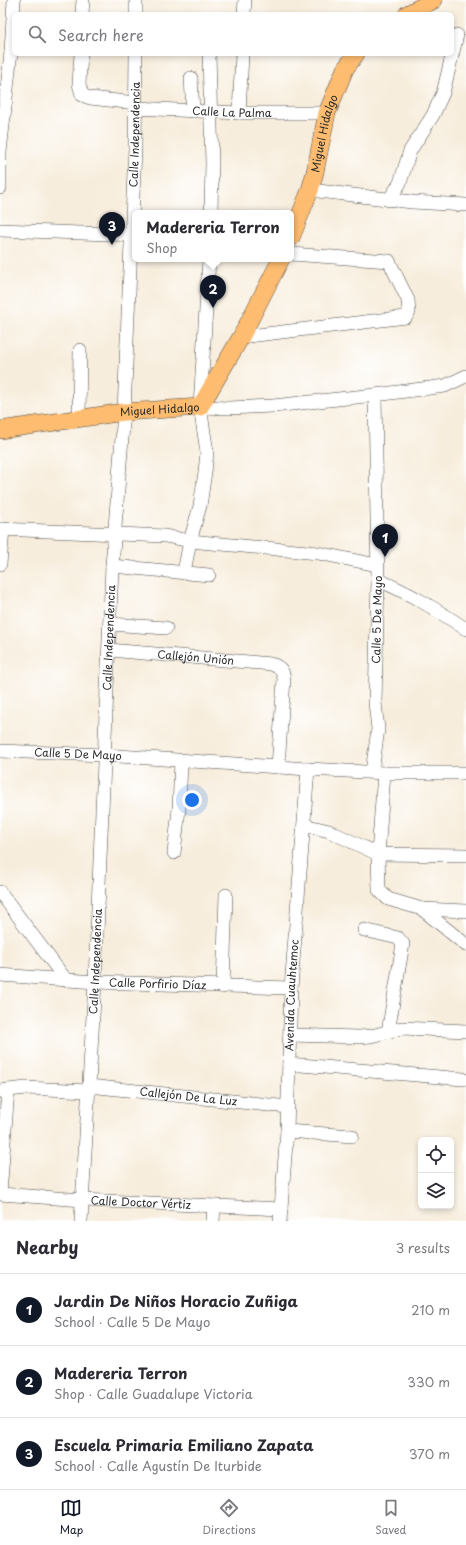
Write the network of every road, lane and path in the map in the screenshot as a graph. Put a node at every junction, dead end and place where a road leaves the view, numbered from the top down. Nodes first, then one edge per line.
1 (14, 0) edge
2 (83, 0) edge
3 (136, 0) edge
4 (245, 0) edge
5 (434, 0) edge
6 (13, 12) edge
7 (82, 12) edge
8 (136, 12) edge
9 (244, 12) edge
10 (411, 12) edge
11 (12, 35) edge
12 (458, 36) edge
13 (454, 51) edge
14 (80, 56) edge
15 (136, 56) edge
16 (209, 56) edge
17 (242, 56) edge
18 (355, 56) edge
19 (453, 56) edge
20 (191, 78) dead end
21 (136, 105) junction
22 (193, 111) junction
23 (210, 112) junction
24 (239, 113) junction
25 (327, 113) junction
26 (0, 188) edge
27 (310, 190) junction
28 (389, 200) junction
29 (466, 205) edge
30 (134, 210) edge
31 (211, 210) edge
32 (0, 230) edge
33 (294, 230) edge
34 (132, 235) edge
35 (294, 254) edge
36 (132, 255) edge
37 (209, 262) edge
38 (279, 262) edge
39 (241, 337) junction
40 (80, 350) dead end
41 (466, 376) edge
42 (375, 395) junction
43 (200, 407) junction
44 (124, 412) junction
45 (79, 419) junction
46 (0, 430) edge
47 (2, 529) edge
48 (114, 534) junction
49 (190, 541) junction
50 (0, 564) edge
51 (377, 565) junction
52 (112, 566) junction
53 (184, 572) junction
54 (209, 575) dead end
55 (378, 580) junction
56 (110, 624) junction
57 (166, 628) dead end
58 (466, 629) edge
59 (109, 650) junction
60 (0, 751) edge
61 (104, 756) junction
62 (181, 761) junction
63 (278, 767) junction
64 (308, 769) junction
65 (378, 772) junction
66 (466, 773) edge
67 (304, 824) junction
68 (174, 854) dead end
69 (378, 854) junction
70 (466, 855) edge
71 (0, 892) edge
72 (226, 895) dead end
73 (422, 909) junction
74 (466, 911) edge
75 (364, 930) dead end
76 (466, 945) edge
77 (0, 975) edge
78 (66, 980) junction
79 (95, 982) junction
80 (223, 986) junction
81 (291, 988) junction
82 (466, 1031) edge
83 (388, 1032) junction
84 (290, 1034) junction
85 (289, 1064) junction
86 (463, 1079) dead end
87 (88, 1089) junction
88 (4, 1090) edge
89 (288, 1108) junction
90 (288, 1131) junction
91 (352, 1136) dead end
92 (0, 1193) edge
93 (83, 1200) junction
94 (214, 1206) junction
95 (281, 1215) edge
96 (81, 1221) edge
97 (213, 1221) edge

1 - 6 street
2 - 7 street
3 - 8 street
4 - 9 street
5 - 10 main road
11 - 26 street
12 - 13 street
14 - 21 street, Calle La Palma
15 - 21 street, Calle Independencia
16 - 23 street
17 - 24 street
18 - 25 main road, Miguel Hidalgo
19 - 28 street
20 - 22 street
21 - 22 street, Calle La Palma
21 - 30 street, Calle Independencia
22 - 23 street, Calle La Palma
23 - 24 street, Calle La Palma
23 - 31 street
24 - 25 street, Calle La Palma
25 - 27 main road, Miguel Hidalgo
27 - 28 street
27 - 33 main road, Miguel Hidalgo
28 - 29 street
32 - 34 street
35 - 39 street
36 - 44 street, Calle Independencia
37 - 43 street
38 - 39 main road, Miguel Hidalgo
39 - 43 main road, Miguel Hidalgo
40 - 45 street
41 - 42 street
42 - 43 street
42 - 51 street, Calle 5 De Mayo
43 - 44 main road, Miguel Hidalgo
43 - 49 street
44 - 45 main road, Miguel Hidalgo
44 - 48 street, Calle Independencia
45 - 46 main road, Miguel Hidalgo
47 - 48 street
47 - 50 street
48 - 49 street
48 - 52 street, Calle Independencia
49 - 51 street
49 - 53 street
51 - 55 street, Calle 5 De Mayo
52 - 53 street
52 - 56 street, Calle Independencia
53 - 54 street
55 - 58 street
55 - 65 street, Calle 5 De Mayo
56 - 57 street
56 - 59 street, Calle Independencia
59 - 61 street, Calle Independencia
59 - 63 street, Callejón Unión
60 - 61 street, Calle 5 De Mayo
61 - 62 street, Calle 5 De Mayo
61 - 79 street, Calle Independencia
62 - 63 street, Calle 5 De Mayo
62 - 68 street
63 - 64 street, Calle 5 De Mayo
64 - 65 street, Calle 5 De Mayo
64 - 67 street, Avenida Cuauhtemoc
65 - 66 street, Calle 5 De Mayo
65 - 69 street
67 - 69 street
67 - 81 street, Avenida Cuauhtemoc
69 - 70 street
69 - 73 street
71 - 78 street
72 - 80 street
73 - 74 street
73 - 76 street
75 - 83 street
77 - 78 street, Calle Porfirio Díaz
78 - 79 street, Calle Porfirio Díaz
79 - 80 street, Calle Porfirio Díaz
79 - 87 street, Calle Independencia
80 - 81 street, Calle Porfirio Díaz
81 - 84 street, Avenida Cuauhtemoc
82 - 83 street
83 - 84 street
84 - 85 street, Avenida Cuauhtemoc
85 - 86 street
85 - 89 street, Avenida Cuauhtemoc
87 - 88 street, Callejón De La Luz
87 - 89 street, Callejón De La Luz
87 - 93 street, Calle Independencia
88 - 92 street
89 - 90 street, Avenida Cuauhtemoc
90 - 91 street
90 - 95 street, Avenida Cuauhtemoc
92 - 93 street, Calle Doctor Vértiz
93 - 94 street, Calle Doctor Vértiz
93 - 96 street, Calle Independencia
94 - 95 street, Calle Doctor Vértiz
94 - 97 street

